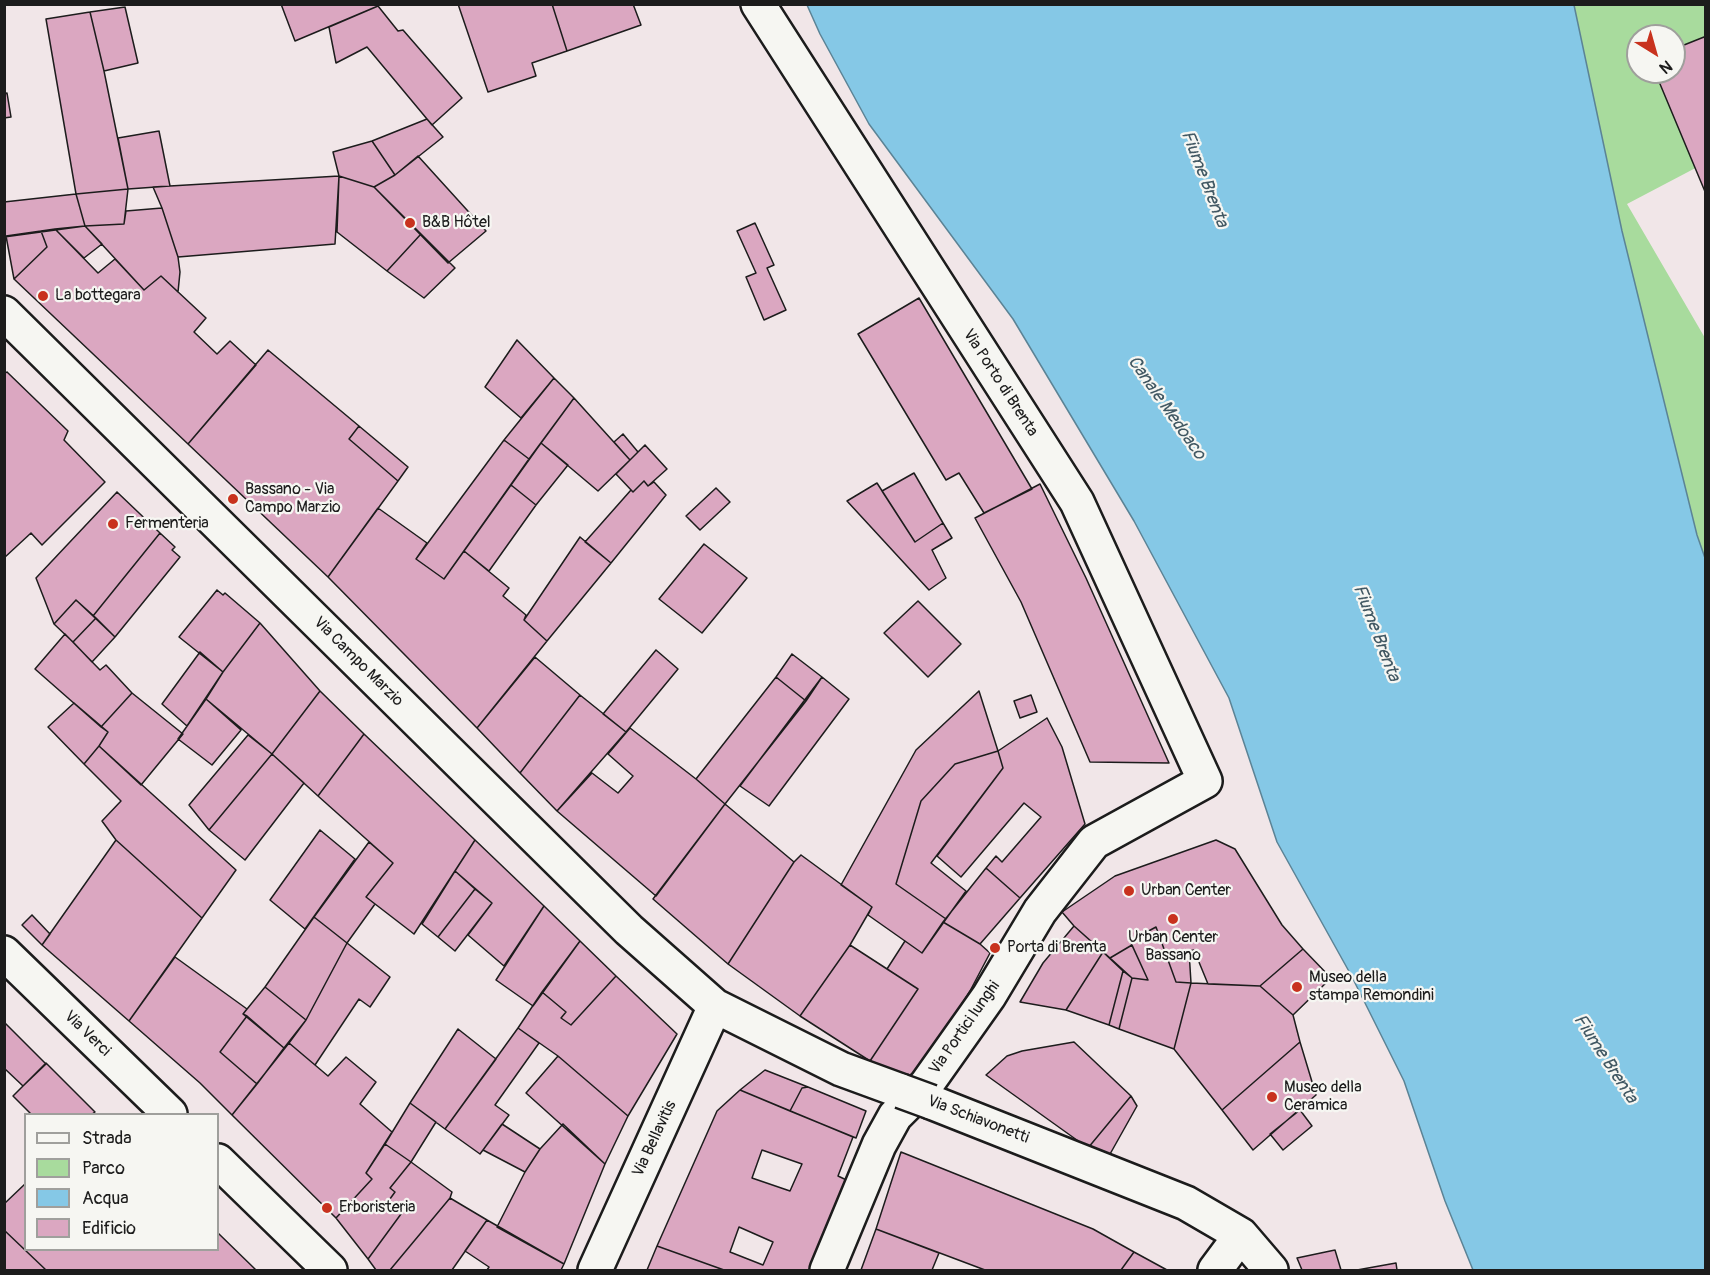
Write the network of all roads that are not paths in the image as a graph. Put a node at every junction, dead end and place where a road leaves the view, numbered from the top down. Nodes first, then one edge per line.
1 (758, 4) edge
2 (4, 313) edge
3 (1205, 781) joint
4 (4, 953) edge
5 (715, 1006) junction
6 (169, 1113) edge
7 (219, 1162) edge
8 (1241, 1235) junction
9 (330, 1270) edge
10 (595, 1270) edge
11 (827, 1270) edge
12 (1215, 1270) edge
13 (1271, 1270) edge

1 - 3 street, Via Porto di Brenta
2 - 5 street, Via Campo Marzio
3 - 11 street, Via Portici lunghi
4 - 6 street, Via Verci
5 - 8 street, Via Schiavonetti, bridge
5 - 10 street, Via Bellavitis
7 - 9 street
8 - 12 street
8 - 13 street, Via Schiavonetti

